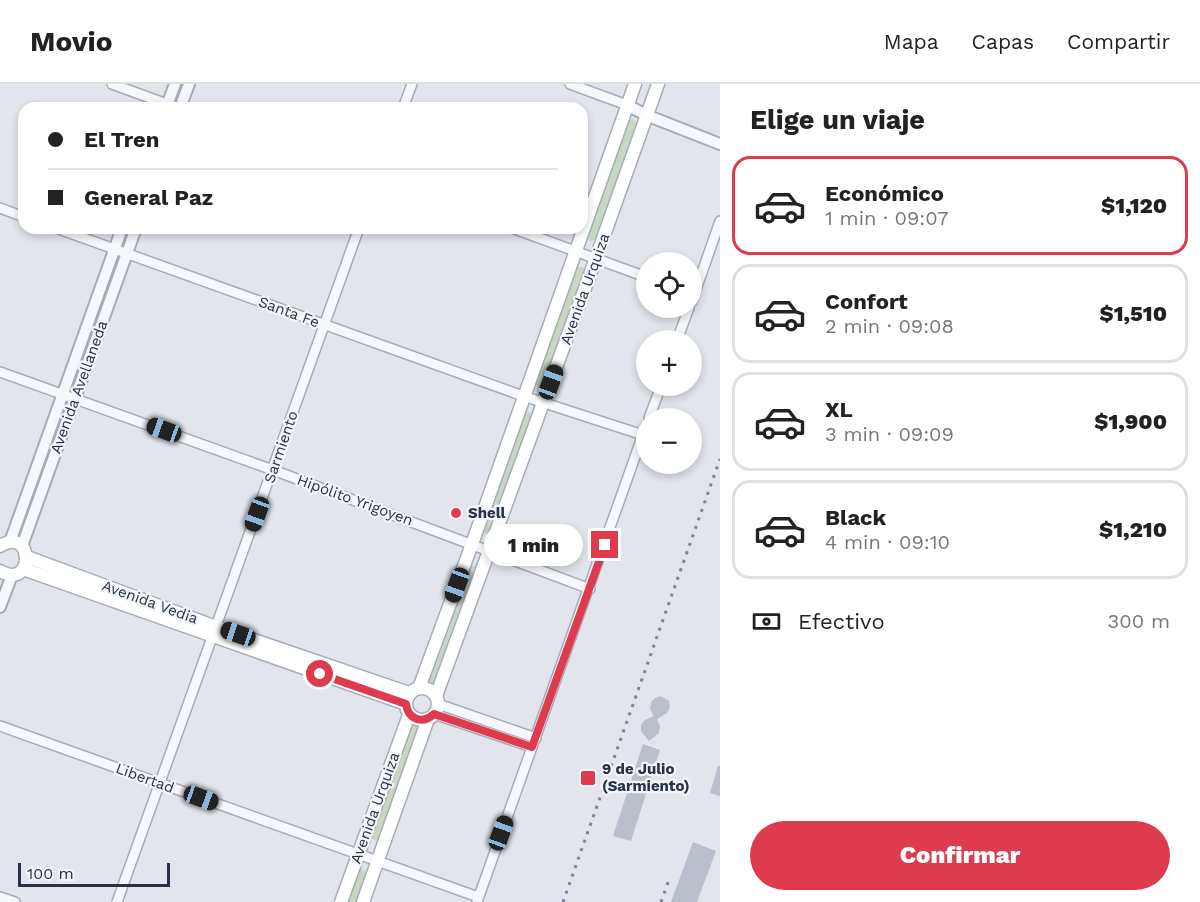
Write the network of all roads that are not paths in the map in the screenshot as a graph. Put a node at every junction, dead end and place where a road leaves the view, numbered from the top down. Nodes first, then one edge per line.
1 (112, 84) edge
2 (175, 84) edge
3 (189, 84) edge
4 (412, 84) edge
5 (570, 84) edge
6 (635, 84) edge
7 (658, 84) edge
8 (160, 102) edge
9 (173, 102) edge
10 (176, 102) edge
11 (405, 102) edge
12 (627, 105) junction
13 (646, 115) junction
14 (720, 144) edge
15 (0, 208) edge
16 (18, 215) edge
17 (588, 217) edge
18 (720, 221) edge
19 (73, 234) edge
20 (120, 234) edge
21 (134, 234) edge
22 (358, 234) edge
23 (529, 234) edge
24 (582, 234) edge
25 (114, 249) junction
26 (576, 251) junction
27 (126, 253) junction
28 (596, 258) junction
29 (702, 269) edge
30 (636, 273) edge
31 (324, 324) junction
32 (0, 372) edge
33 (63, 394) junction
34 (523, 396) junction
35 (76, 399) junction
36 (543, 403) junction
37 (636, 428) edge
38 (636, 456) edge
39 (273, 470) junction
40 (472, 544) junction
41 (489, 550) junction
42 (13, 558) edge
43 (590, 589) junction
44 (0, 607) edge
45 (214, 632) junction
46 (411, 700) junction
47 (434, 708) junction
48 (0, 726) edge
49 (534, 743) junction
50 (160, 783) junction
51 (358, 855) junction
52 (378, 862) junction
53 (0, 897) edge
54 (478, 900) edge
55 (15, 902) edge
56 (117, 902) edge
57 (341, 902) edge
58 (363, 902) edge

1 - 8 street
2 - 9 street
3 - 10 street
4 - 11 street
5 - 12 street
6 - 12 main road, Avenida Urquiza
7 - 13 main road, Avenida Urquiza
12 - 13 street
12 - 17 main road, Avenida Urquiza
13 - 14 street
13 - 28 main road, Avenida Urquiza
15 - 16 street
18 - 29 street
19 - 25 street, Santa Fe
20 - 25 street, Avenida Avellaneda
21 - 27 street, Avenida Avellaneda
22 - 31 street, Sarmiento
23 - 26 street
24 - 26 main road, Avenida Urquiza
25 - 27 street, Santa Fe
25 - 33 street, Avenida Avellaneda
26 - 28 street
26 - 34 main road, Avenida Urquiza
27 - 31 street, Santa Fe
27 - 35 street, Avenida Avellaneda
28 - 30 street
28 - 36 main road, Avenida Urquiza
31 - 34 street, Santa Fe
31 - 39 street, Sarmiento
32 - 33 street, Hipólito Yrigoyen
33 - 35 street, Hipólito Yrigoyen
33 - 42 street, Avenida Avellaneda
34 - 36 street, Santa Fe
34 - 40 main road, Avenida Urquiza
35 - 39 street, Hipólito Yrigoyen
35 - 42 street, Avenida Avellaneda
36 - 37 street, Santa Fe
36 - 41 main road, Avenida Urquiza
38 - 43 street
39 - 40 street, Hipólito Yrigoyen
39 - 45 street, Sarmiento
40 - 41 street, Hipólito Yrigoyen
40 - 46 main road, Avenida Urquiza
41 - 43 street, Hipólito Yrigoyen
41 - 47 main road, Avenida Urquiza
42 - 44 street, Avenida Avellaneda
42 - 45 main road, Avenida Vedia
43 - 49 street
45 - 46 main road, Avenida Vedia
45 - 50 street, Sarmiento
46 - 47 main road
46 - 47 main road
46 - 51 main road, Avenida Urquiza
47 - 49 street
47 - 52 main road, Avenida Urquiza
48 - 50 street, Libertad
49 - 54 street
50 - 51 street, Libertad
50 - 56 street, Sarmiento
51 - 52 street, Libertad
51 - 57 main road, Avenida Urquiza
52 - 54 street, Libertad
52 - 58 main road, Avenida Urquiza
53 - 55 street

